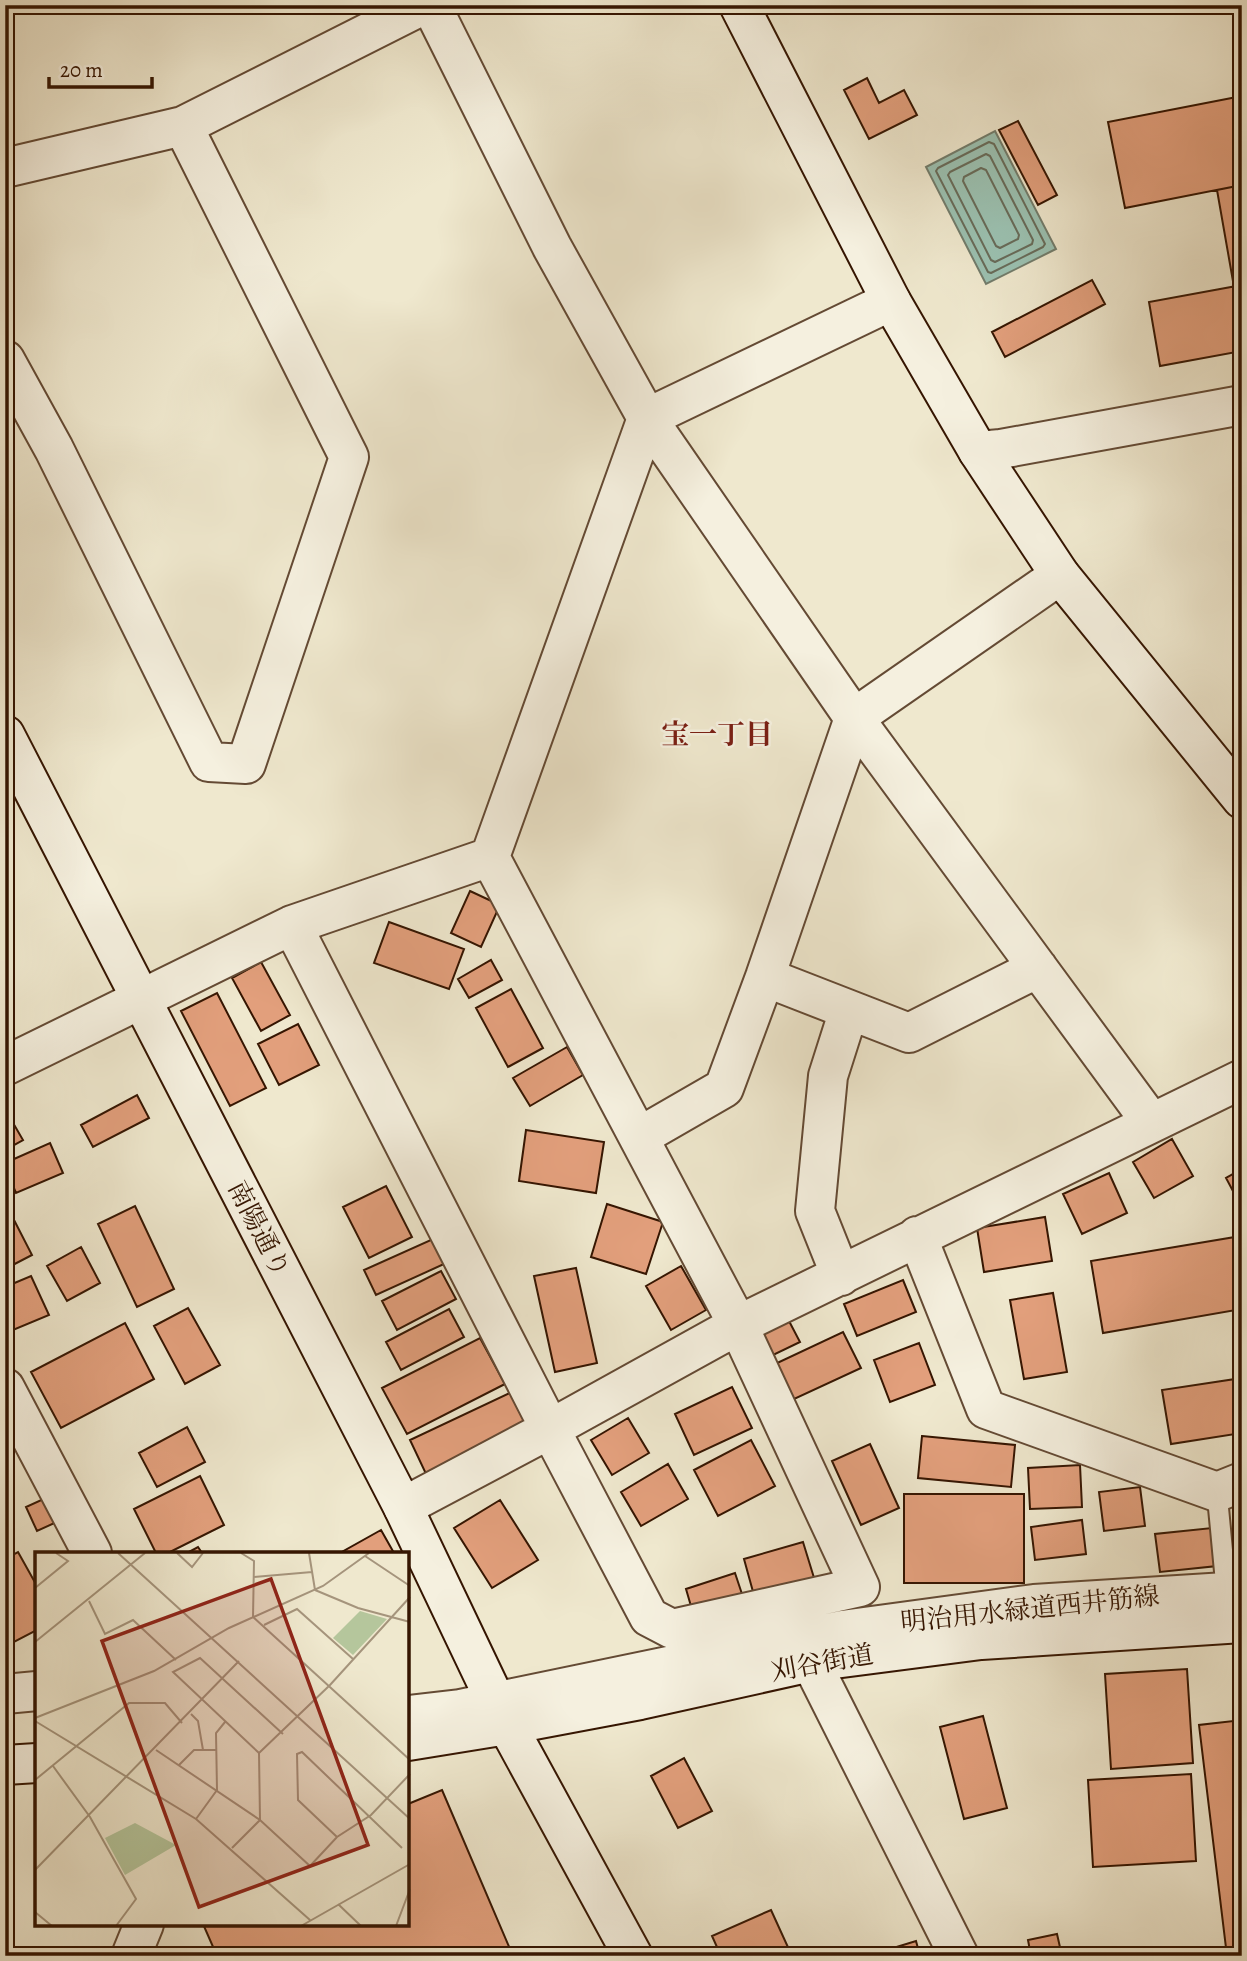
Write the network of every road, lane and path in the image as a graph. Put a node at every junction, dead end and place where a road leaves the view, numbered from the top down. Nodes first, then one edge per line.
1 (423, 5) edge
2 (432, 5) edge
3 (739, 5) edge
4 (183, 126) junction
5 (5, 168) edge
6 (891, 301) junction
7 (5, 360) edge
8 (1242, 405) edge
9 (647, 418) junction
10 (978, 451) junction
11 (1060, 575) junction
12 (854, 718) junction
13 (5, 735) edge
14 (1242, 799) edge
15 (490, 858) junction
16 (292, 925) junction
17 (1038, 968) junction
18 (765, 977) junction
19 (141, 1000) junction
20 (849, 1010) junction
21 (5, 1066) edge
22 (1242, 1079) edge
23 (1151, 1122) junction
24 (639, 1137) junction
25 (917, 1236) junction
26 (841, 1276) junction
27 (738, 1325) junction
28 (5, 1388) edge
29 (550, 1429) junction
30 (1229, 1487) edge
31 (402, 1507) junction
32 (91, 1552) edge
33 (1235, 1607) edge
34 (811, 1662) junction
35 (35, 1691) edge
36 (5, 1694) edge
37 (502, 1713) junction
38 (410, 1715) edge
39 (35, 1717) edge
40 (5, 1718) edge
41 (410, 1740) edge
42 (35, 1763) edge
43 (5, 1765) edge
44 (143, 1926) edge
45 (131, 1956) edge
46 (633, 1956) edge
47 (959, 1956) edge

1 - 4 street
2 - 9 street
3 - 6 street
4 - 5 street
4 - 7 street
6 - 9 street
6 - 10 street
8 - 10 street
9 - 12 street
9 - 15 street
10 - 11 street
11 - 12 street
11 - 14 street
12 - 17 street
12 - 18 street
13 - 19 street, 南陽通り
15 - 16 street
15 - 24 street
16 - 19 street
16 - 29 street
17 - 20 street
17 - 23 street
18 - 20 street
18 - 24 street
19 - 21 street
19 - 31 street, 南陽通り
20 - 26 street
22 - 23 street
23 - 25 street
24 - 27 street
25 - 26 street
25 - 30 street
26 - 27 street
27 - 29 street
27 - 29 street
28 - 32 street
29 - 31 street
30 - 33 lane
31 - 37 street, 南陽通り
33 - 34 street, 刈谷街道
33 - 37 street, 明治用水緑道西井筋線
34 - 37 street, 刈谷街道
34 - 47 street
35 - 36 street
37 - 38 street, 明治用水緑道西井筋線
37 - 41 street, 刈谷街道
37 - 46 street, 南陽通り
39 - 40 street
42 - 43 street
44 - 45 street

